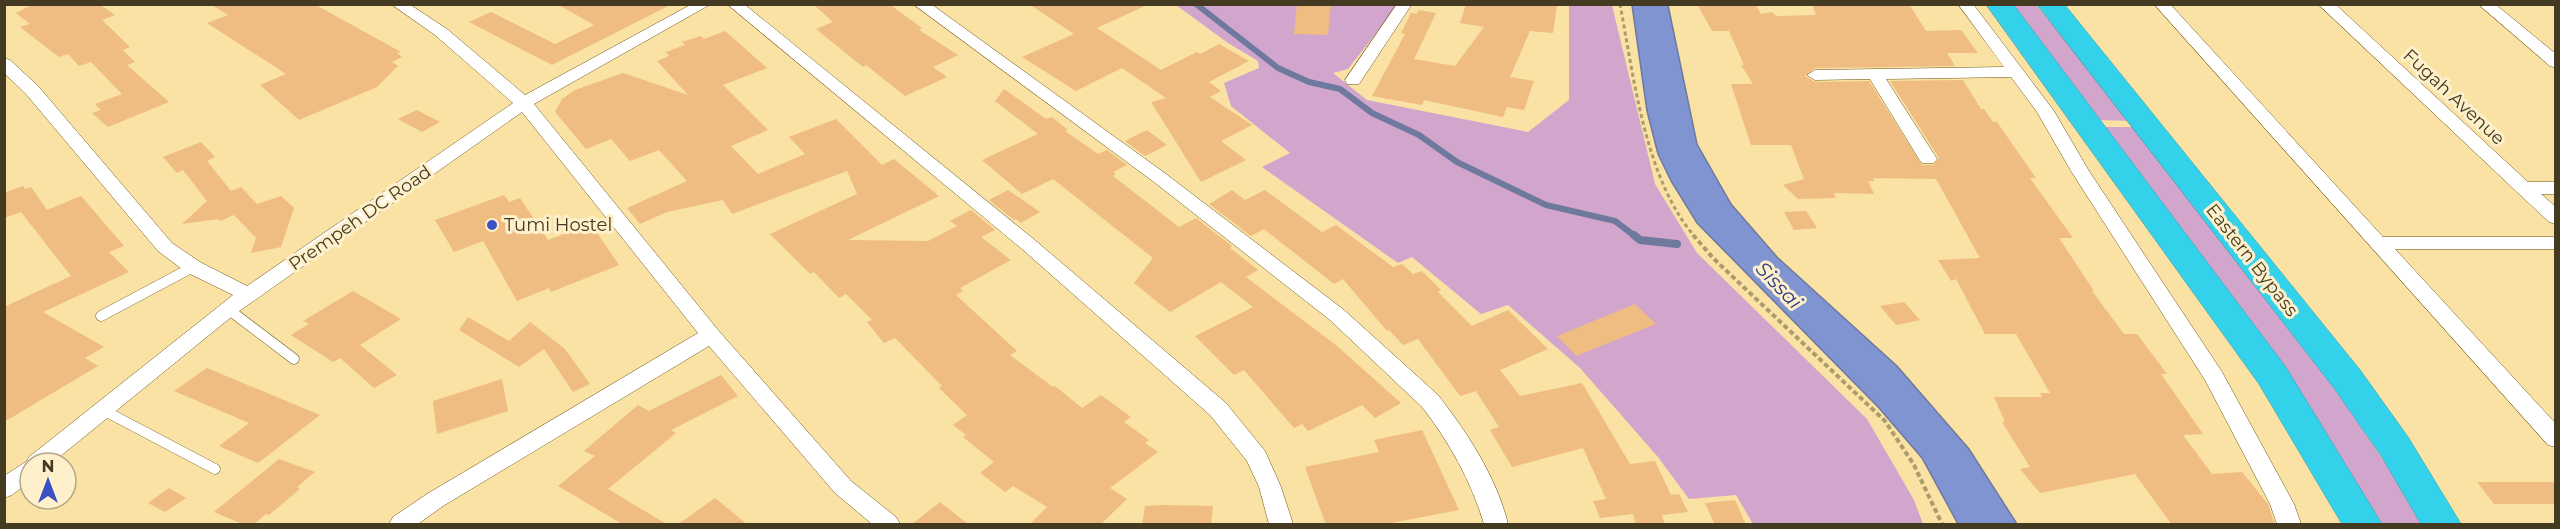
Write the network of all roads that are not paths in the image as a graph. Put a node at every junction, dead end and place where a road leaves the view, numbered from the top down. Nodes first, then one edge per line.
1 (398, 4) edge
2 (704, 4) edge
3 (734, 4) edge
4 (921, 4) edge
5 (1405, 4) edge
6 (1965, 4) edge
7 (1999, 4) edge
8 (2050, 4) edge
9 (2161, 4) edge
10 (2325, 4) edge
11 (2485, 4) edge
12 (4, 63) edge
13 (2556, 63) edge
14 (2017, 72) junction
15 (1875, 74) junction
16 (1815, 75) dead end
17 (1353, 80) dead end
18 (524, 103) junction
19 (1928, 159) dead end
20 (2523, 188) junction
21 (2556, 188) edge
22 (2556, 218) edge
23 (2379, 243) junction
24 (2556, 243) edge
25 (193, 267) junction
26 (249, 295) junction
27 (228, 309) junction
28 (101, 316) dead end
29 (711, 335) junction
30 (294, 358) dead end
31 (102, 410) junction
32 (2556, 439) edge
33 (52, 451) edge
34 (215, 469) dead end
35 (18, 478) edge
36 (4, 489) edge
37 (401, 525) edge
38 (888, 525) edge
39 (1281, 525) edge
40 (1496, 525) edge
41 (2289, 525) edge
42 (2362, 525) edge
43 (2441, 525) edge

1 - 18 street
2 - 18 street, Prempeh DC Road
3 - 39 street
4 - 40 street
5 - 17 street
6 - 14 street
7 - 42 highway
8 - 43 highway, Eastern Bypass
9 - 23 street
10 - 20 street, Fugah Avenue
11 - 13 street
12 - 25 street
14 - 15 street
14 - 41 street
15 - 16 street
15 - 19 street
18 - 26 street, Prempeh DC Road
18 - 29 street
20 - 21 street
20 - 22 street, Fugah Avenue
23 - 24 street
23 - 32 street
25 - 26 street
25 - 28 lane
26 - 27 street, Prempeh DC Road
27 - 30 lane
27 - 31 street, Prempeh DC Road
29 - 37 street
29 - 38 street
31 - 33 street, Prempeh DC Road
31 - 34 lane
35 - 36 street

